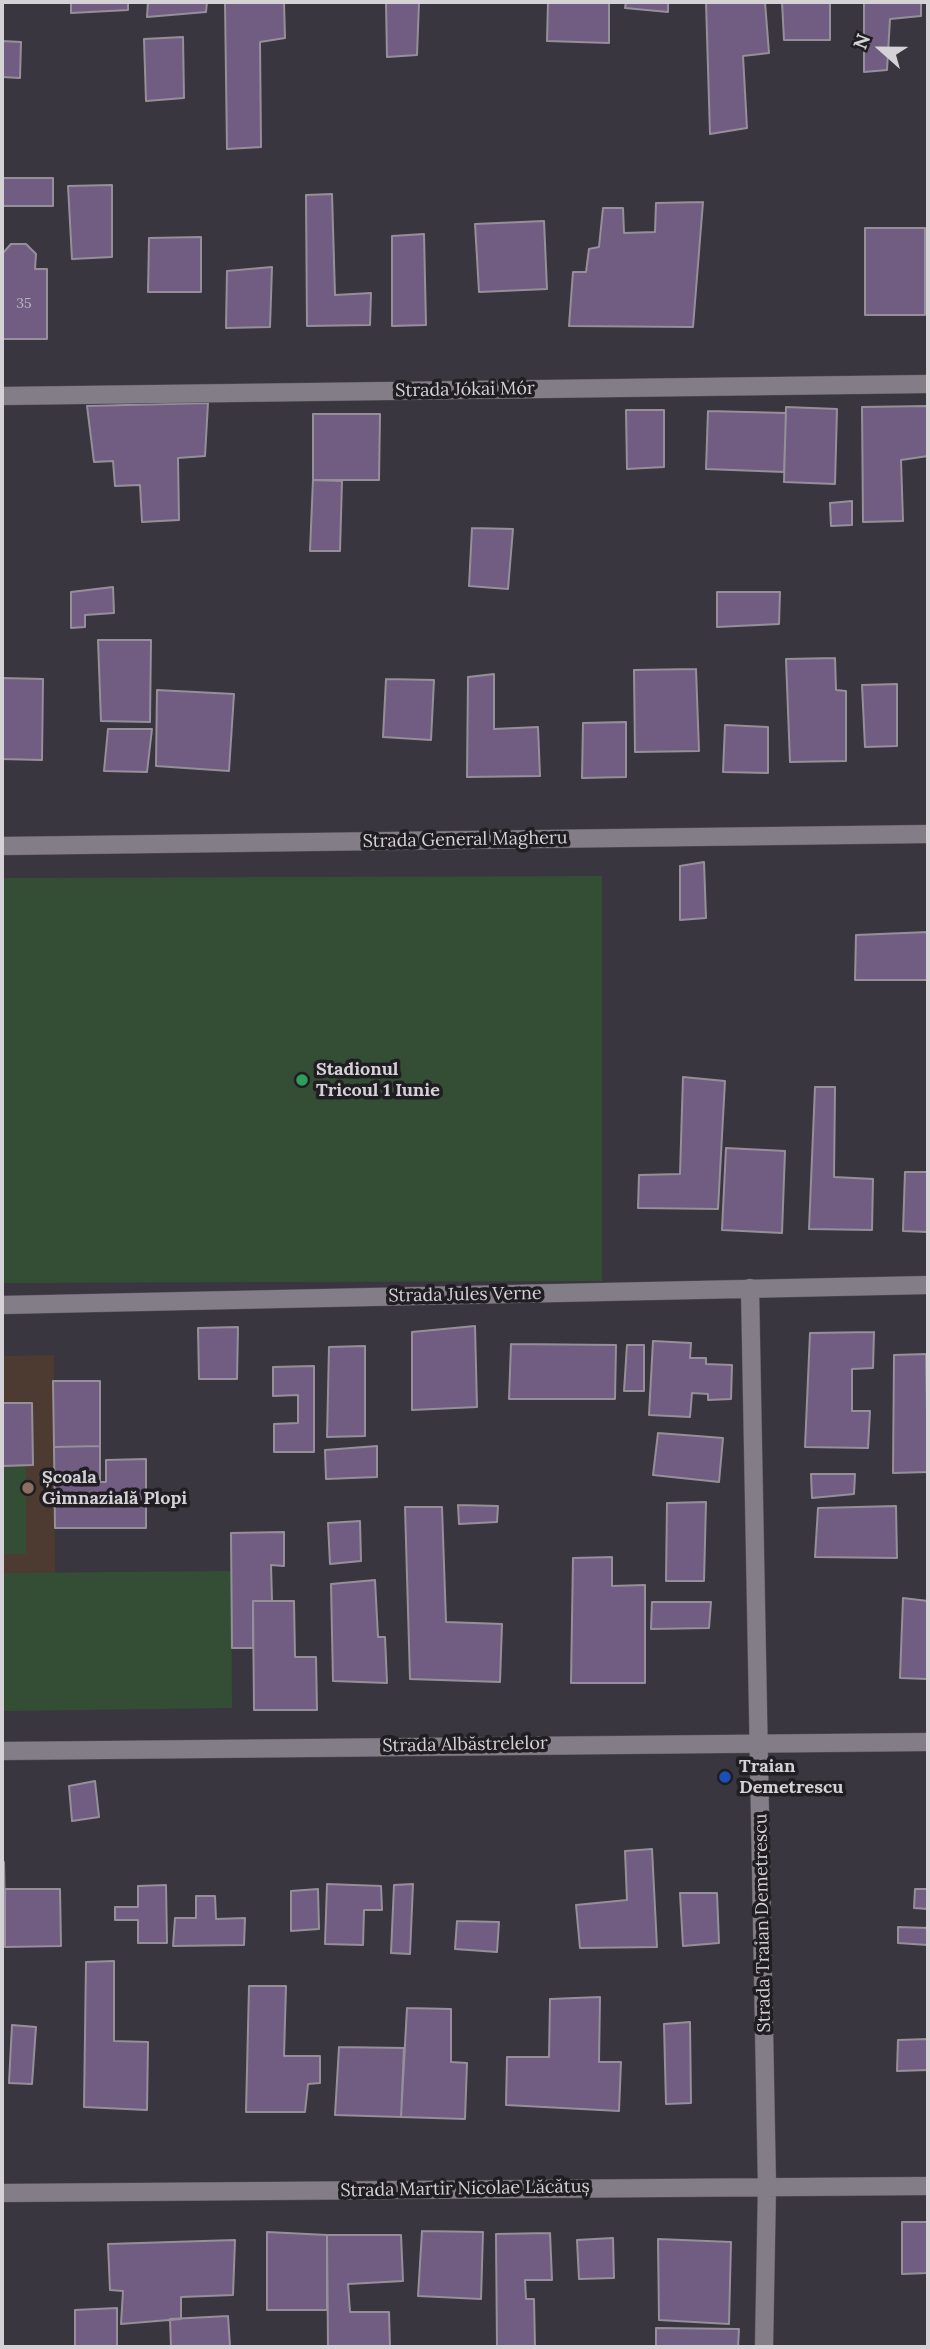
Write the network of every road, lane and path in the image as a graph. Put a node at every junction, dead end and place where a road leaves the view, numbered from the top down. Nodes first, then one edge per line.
1 (928, 384) edge
2 (2, 396) edge
3 (928, 834) edge
4 (2, 846) edge
5 (928, 1285) edge
6 (750, 1288) junction
7 (2, 1305) edge
8 (759, 1742) junction
9 (928, 1742) edge
10 (2, 1751) edge
11 (767, 2186) junction
12 (928, 2186) edge
13 (2, 2193) edge
14 (764, 2347) edge

1 - 2 street, Strada Jókai Mór
3 - 4 street, Strada General Magheru
5 - 6 street, Strada Jules Verne
6 - 7 street, Strada Jules Verne
6 - 8 street, Strada Traian Demetrescu
8 - 9 street, Strada Albăstrelelor
8 - 10 street, Strada Albăstrelelor
8 - 11 street, Strada Traian Demetrescu
11 - 12 street, Strada Martir Nicolae Lăcătuș
11 - 13 street, Strada Martir Nicolae Lăcătuș
11 - 14 street, Strada Traian Demetrescu

